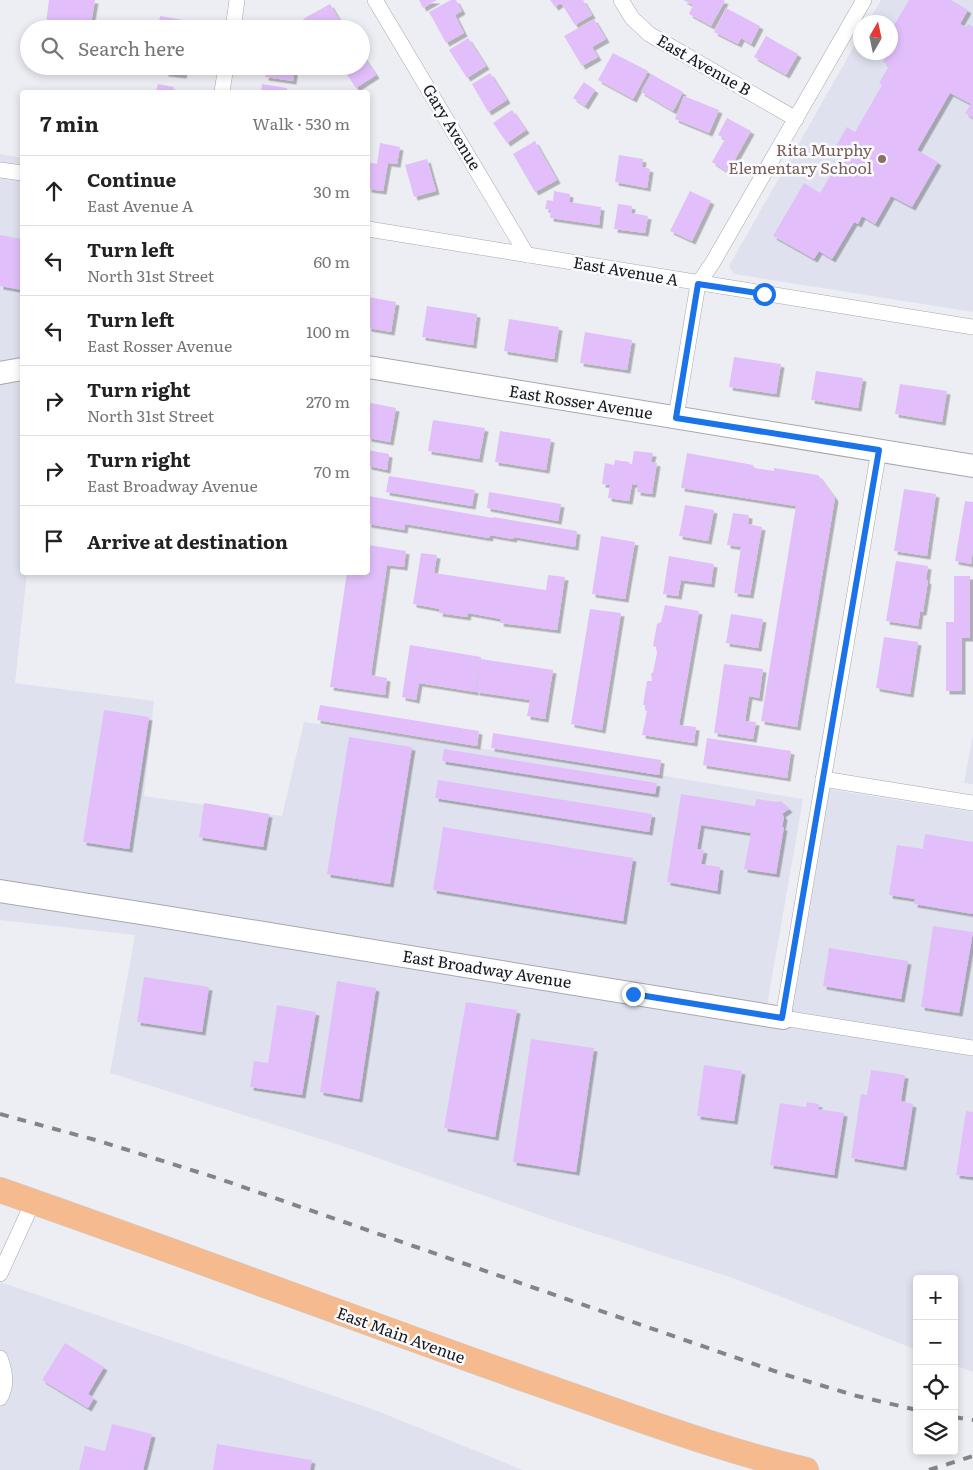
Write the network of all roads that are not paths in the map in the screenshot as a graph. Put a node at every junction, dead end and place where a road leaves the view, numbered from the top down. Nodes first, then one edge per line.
1 (237, 0) edge
2 (376, 0) edge
3 (621, 0) edge
4 (864, 0) edge
5 (234, 20) edge
6 (225, 75) edge
7 (222, 90) edge
8 (796, 119) junction
9 (0, 170) edge
10 (20, 173) edge
11 (370, 229) edge
12 (527, 255) junction
13 (698, 284) junction
14 (973, 327) edge
15 (370, 367) edge
16 (20, 368) edge
17 (0, 373) edge
18 (676, 418) junction
19 (879, 450) junction
20 (973, 466) edge
21 (823, 779) junction
22 (973, 803) edge
23 (0, 891) edge
24 (782, 1018) junction
25 (973, 1048) edge
26 (0, 1190) edge
27 (32, 1202) junction
28 (0, 1274) edge
29 (0, 1358) edge
30 (0, 1398) edge
31 (806, 1470) edge

1 - 5 street
2 - 12 street, Gary Avenue
3 - 8 street, East Avenue B
4 - 8 street
6 - 7 street
8 - 13 street
9 - 10 street
11 - 12 street, East Avenue A
12 - 13 street, East Avenue A
13 - 14 street, East Avenue A
13 - 18 street
15 - 18 street, East Rosser Avenue
16 - 17 street
18 - 19 street, East Rosser Avenue
19 - 20 street, East Rosser Avenue
19 - 21 street
21 - 22 street
21 - 24 street
23 - 24 street, East Broadway Avenue
24 - 25 street, East Broadway Avenue
26 - 27 main road, East Main Avenue
27 - 28 street
27 - 31 main road, East Main Avenue
29 - 30 street

